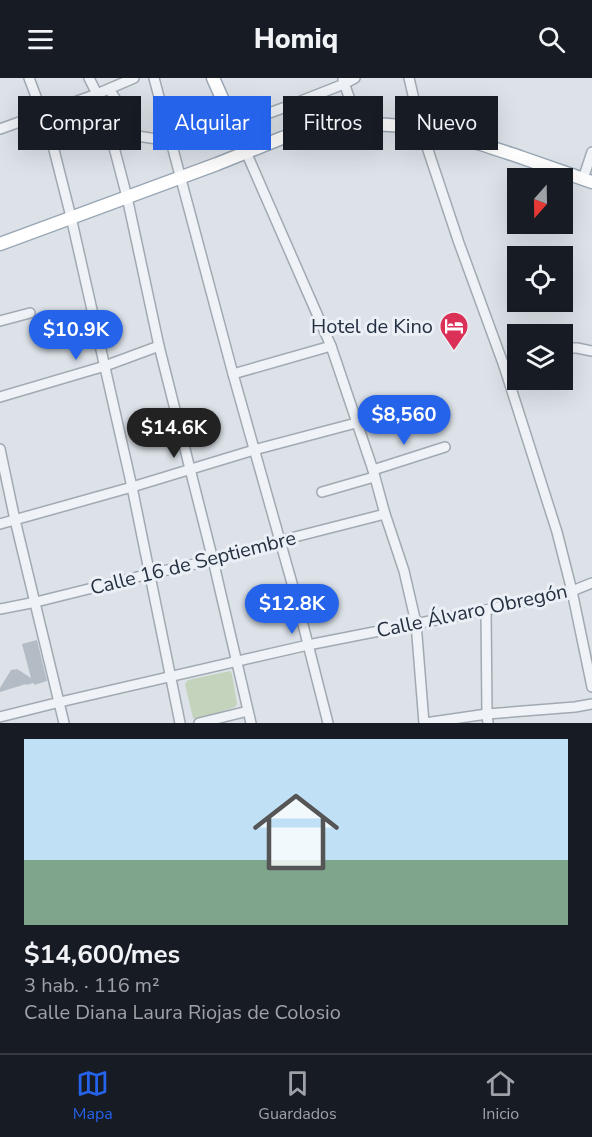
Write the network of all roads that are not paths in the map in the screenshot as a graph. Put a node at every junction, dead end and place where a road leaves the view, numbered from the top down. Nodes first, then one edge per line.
1 (29, 78) edge
2 (89, 78) edge
3 (134, 78) edge
4 (154, 78) edge
5 (213, 78) edge
6 (356, 78) edge
7 (409, 78) edge
8 (343, 81) edge
9 (109, 89) junction
10 (97, 94) junction
11 (36, 96) edge
12 (92, 96) edge
13 (114, 96) edge
14 (159, 96) edge
15 (221, 96) edge
16 (349, 96) edge
17 (413, 96) edge
18 (271, 111) edge
19 (0, 119) edge
20 (18, 122) edge
21 (12, 124) junction
22 (0, 129) edge
23 (283, 138) edge
24 (54, 150) edge
25 (115, 150) edge
26 (173, 150) edge
27 (428, 150) edge
28 (498, 150) edge
29 (246, 152) junction
30 (592, 152) edge
31 (180, 176) junction
32 (588, 181) edge
33 (127, 197) junction
34 (71, 217) junction
35 (0, 244) edge
36 (30, 313) dead end
37 (0, 321) edge
38 (159, 346) junction
39 (331, 346) junction
40 (573, 348) edge
41 (591, 351) edge
42 (592, 361) edge
43 (507, 365) edge
44 (105, 366) junction
45 (504, 366) junction
46 (233, 374) junction
47 (0, 397) edge
48 (356, 423) junction
49 (444, 447) dead end
50 (0, 449) edge
51 (254, 450) junction
52 (190, 468) junction
53 (374, 473) junction
54 (132, 487) junction
55 (322, 492) dead end
56 (385, 514) junction
57 (15, 519) junction
58 (0, 524) edge
59 (279, 541) junction
60 (213, 560) junction
61 (149, 573) junction
62 (592, 583) edge
63 (572, 591) junction
64 (36, 602) junction
65 (0, 609) edge
66 (486, 610) junction
67 (416, 623) junction
68 (309, 645) junction
69 (237, 663) junction
70 (172, 678) junction
71 (592, 687) edge
72 (60, 702) junction
73 (592, 704) edge
74 (248, 711) junction
75 (0, 717) edge
76 (488, 718) edge
77 (64, 723) edge
78 (180, 723) edge
79 (199, 723) edge
80 (251, 723) edge
81 (328, 723) edge
82 (424, 723) edge

1 - 11 street
2 - 10 street
3 - 9 street
4 - 14 street
5 - 15 main road
6 - 8 street
7 - 17 street
8 - 16 street
8 - 18 street
9 - 10 street
9 - 13 street
10 - 12 street
19 - 21 street
20 - 21 street
21 - 22 street
23 - 29 main road
24 - 34 street
25 - 33 street
26 - 31 street
27 - 45 street
28 - 32 main road
29 - 31 main road
29 - 39 street
30 - 32 street
31 - 33 main road
31 - 46 street
33 - 34 main road
33 - 38 street
34 - 35 main road
34 - 44 street
36 - 37 street
38 - 44 street
38 - 52 street
39 - 46 street
39 - 48 street
40 - 41 street
41 - 42 street
43 - 45 street
44 - 47 street
44 - 54 street
45 - 63 street
46 - 51 street
48 - 51 street
48 - 53 street
49 - 53 street
50 - 57 street
51 - 52 street
51 - 59 street
52 - 54 street
52 - 60 street
53 - 55 street
53 - 56 street
54 - 57 street
54 - 61 street
56 - 59 street, Calle 16 de Septiembre
56 - 67 street
57 - 58 street
57 - 64 street
59 - 60 street, Calle 16 de Septiembre
59 - 68 street
60 - 61 street, Calle 16 de Septiembre
60 - 69 street
61 - 64 street, Calle 16 de Septiembre
61 - 70 street
62 - 63 street, Calle Álvaro Obregón
63 - 66 street, Calle Álvaro Obregón
63 - 71 street
64 - 65 street, Calle 16 de Septiembre
64 - 72 street
66 - 67 street, Calle Álvaro Obregón
66 - 76 street
67 - 68 street, Calle Álvaro Obregón
67 - 82 street
68 - 69 street, Calle Álvaro Obregón
68 - 81 street
69 - 70 street, Calle Álvaro Obregón
69 - 74 street
70 - 72 street, Calle Álvaro Obregón
70 - 78 street
72 - 75 street, Calle Álvaro Obregón
72 - 77 street
73 - 76 street
74 - 79 street
74 - 80 street
76 - 82 street

